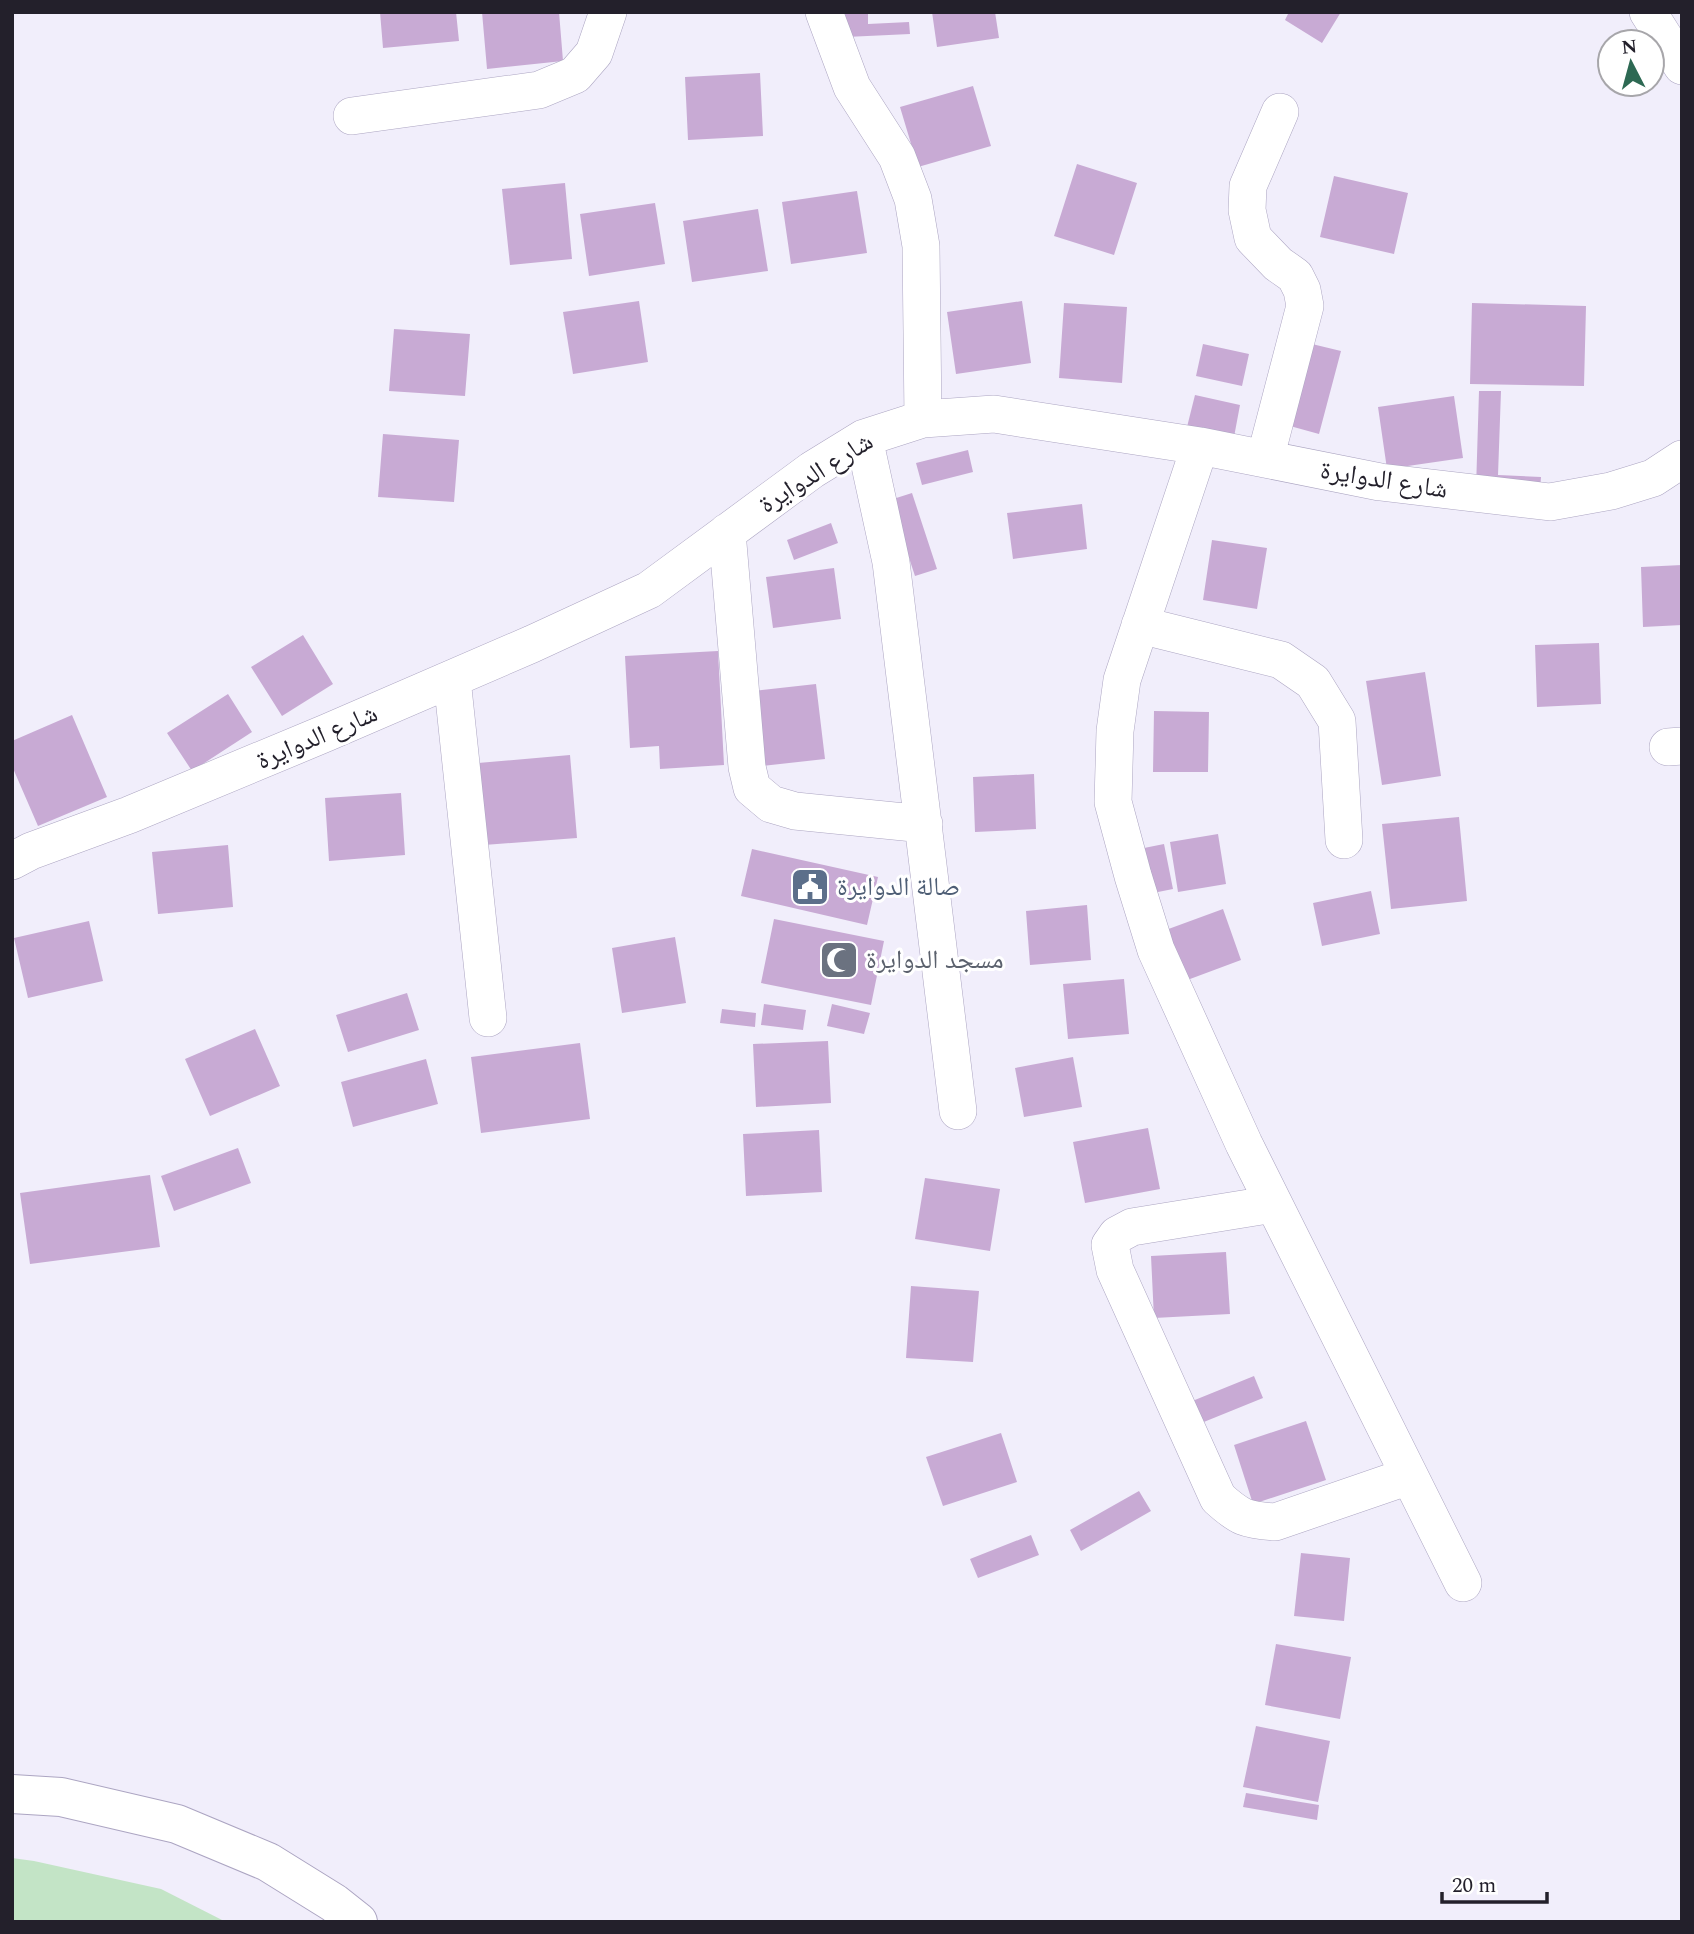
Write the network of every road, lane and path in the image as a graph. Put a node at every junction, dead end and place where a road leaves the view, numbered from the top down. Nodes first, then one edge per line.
1 (608, 12) edge
2 (824, 12) edge
3 (1648, 12) edge
4 (1682, 66) edge
5 (1280, 112) dead end
6 (352, 116) dead end
7 (923, 419) junction
8 (864, 438) junction
9 (1200, 446) junction
10 (1265, 459) junction
11 (1682, 459) edge
12 (727, 532) junction
13 (1140, 625) junction
14 (452, 679) junction
15 (924, 824) junction
16 (1344, 839) dead end
17 (12, 861) edge
18 (488, 1018) dead end
19 (958, 1111) dead end
20 (1273, 1204) junction
21 (1409, 1476) junction
22 (1463, 1583) dead end
23 (12, 1794) edge
24 (358, 1922) edge

1 - 6 street
2 - 7 street
3 - 4 street
5 - 10 street
7 - 8 street, شارع الدوايرة
7 - 9 street, شارع الدوايرة
8 - 12 street, شارع الدوايرة
8 - 15 street
9 - 10 street, شارع الدوايرة
9 - 13 street
10 - 11 street, شارع الدوايرة
12 - 14 street, شارع الدوايرة
12 - 15 street
13 - 16 street
13 - 20 street
14 - 17 street, شارع الدوايرة
14 - 18 street
15 - 19 street
20 - 21 street
20 - 21 street
21 - 22 street
23 - 24 main road

